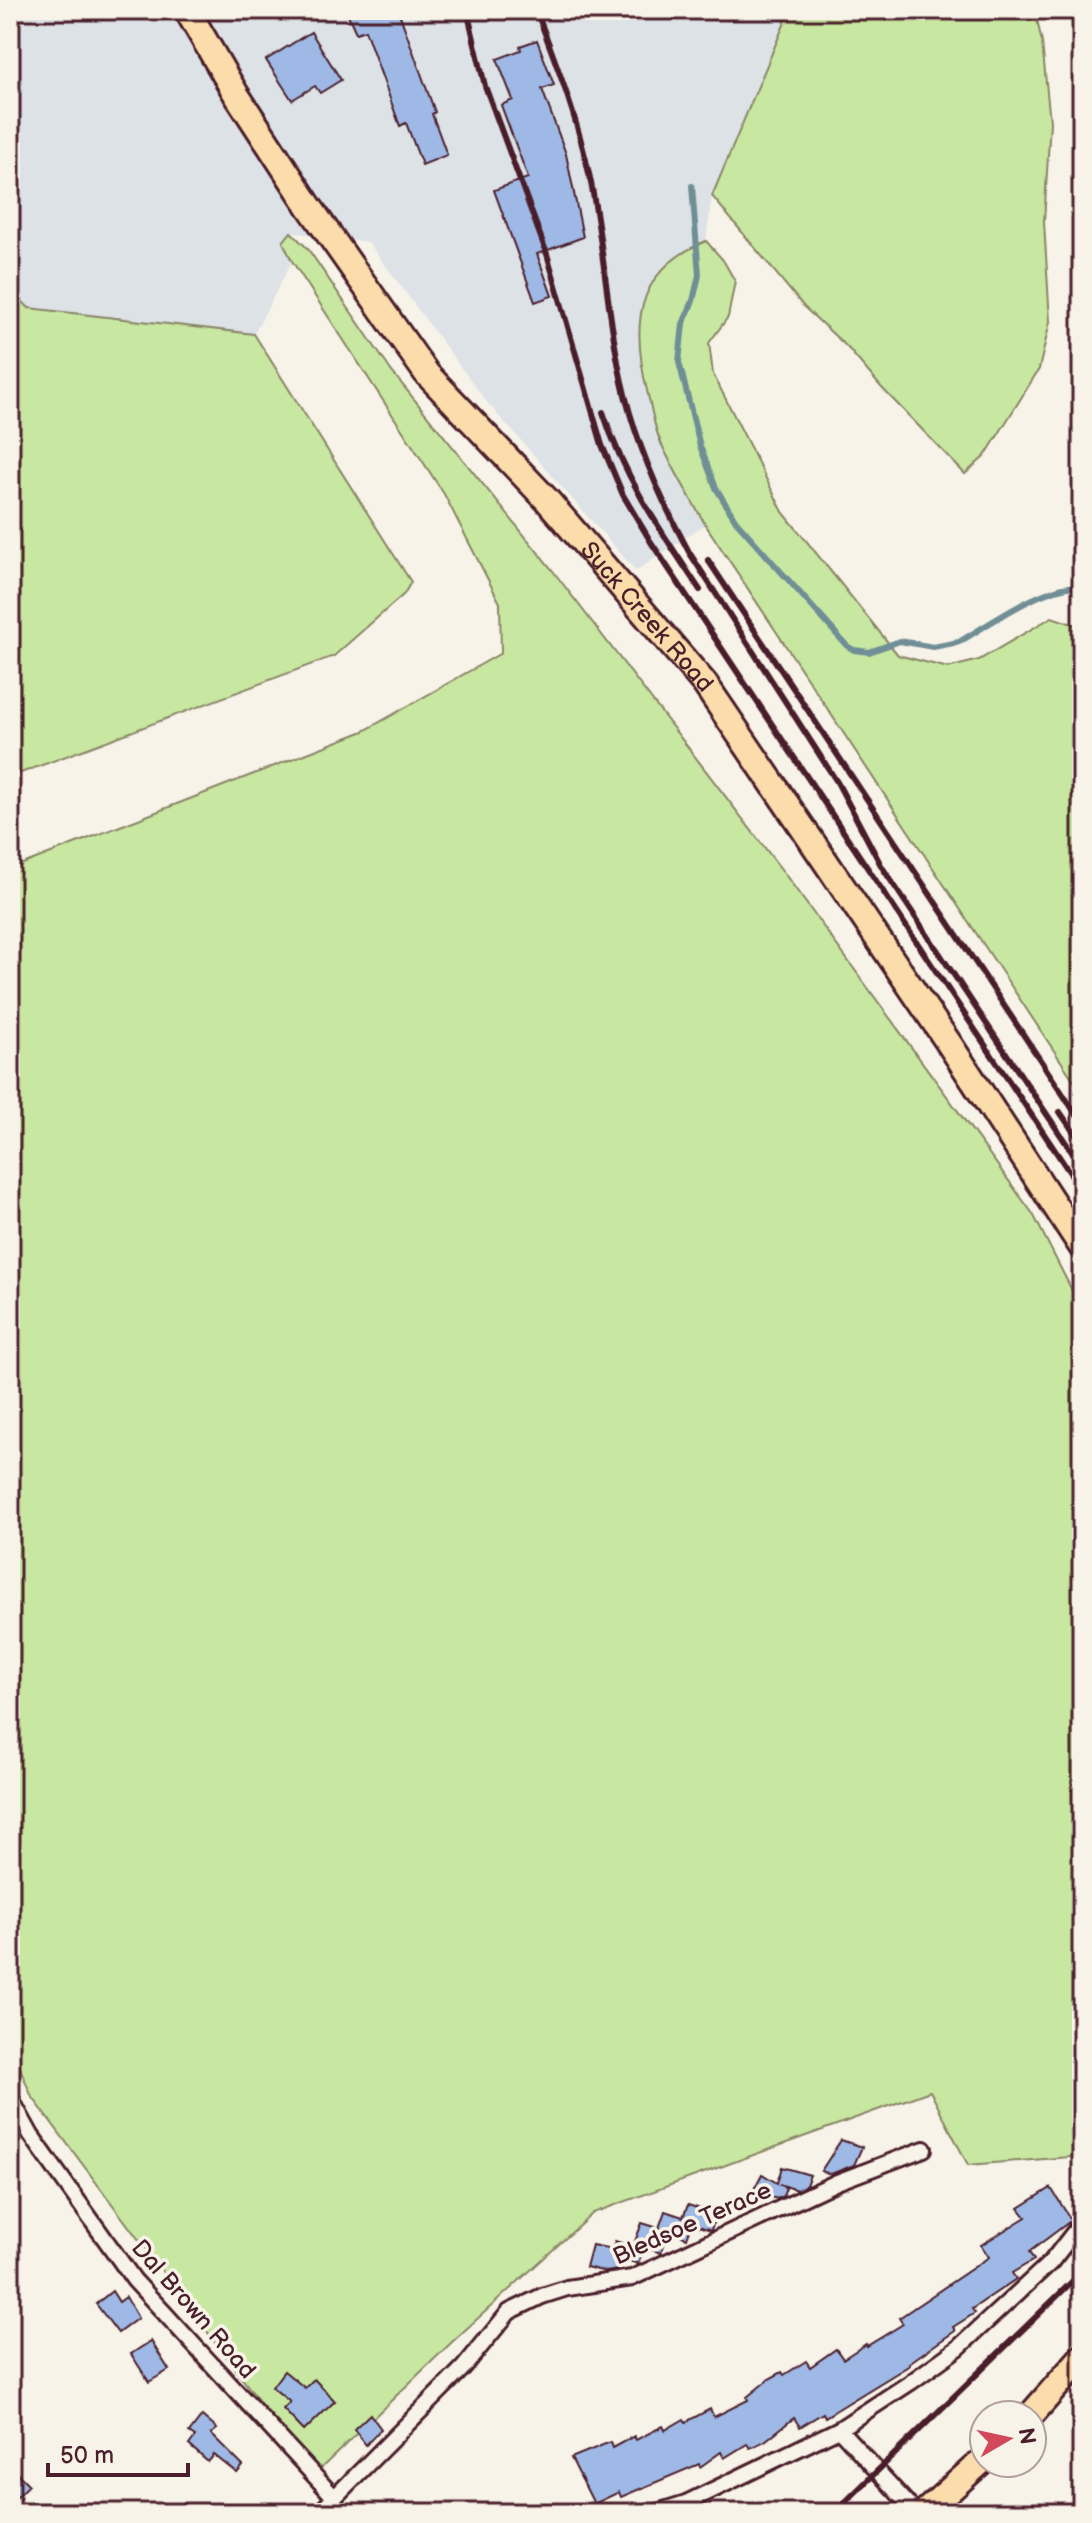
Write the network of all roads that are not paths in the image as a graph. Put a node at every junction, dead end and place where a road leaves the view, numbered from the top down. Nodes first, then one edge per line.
1 (187, 10) edge
2 (1082, 1247) edge
3 (10, 2097) edge
4 (924, 2149) dead end
5 (1082, 2222) edge
6 (1082, 2357) edge
7 (1045, 2399) edge
8 (839, 2429) junction
9 (968, 2473) edge
10 (334, 2497) junction
11 (319, 2513) edge
12 (654, 2513) edge
13 (916, 2513) edge
14 (924, 2513) edge

1 - 2 main road, Suck Creek Road
3 - 10 street, Dal Brown Road
4 - 10 street, Bledsoe Terace
5 - 8 street
6 - 7 main road
8 - 12 street
8 - 13 street
9 - 14 main road
10 - 11 street, Bledsoe Terace

